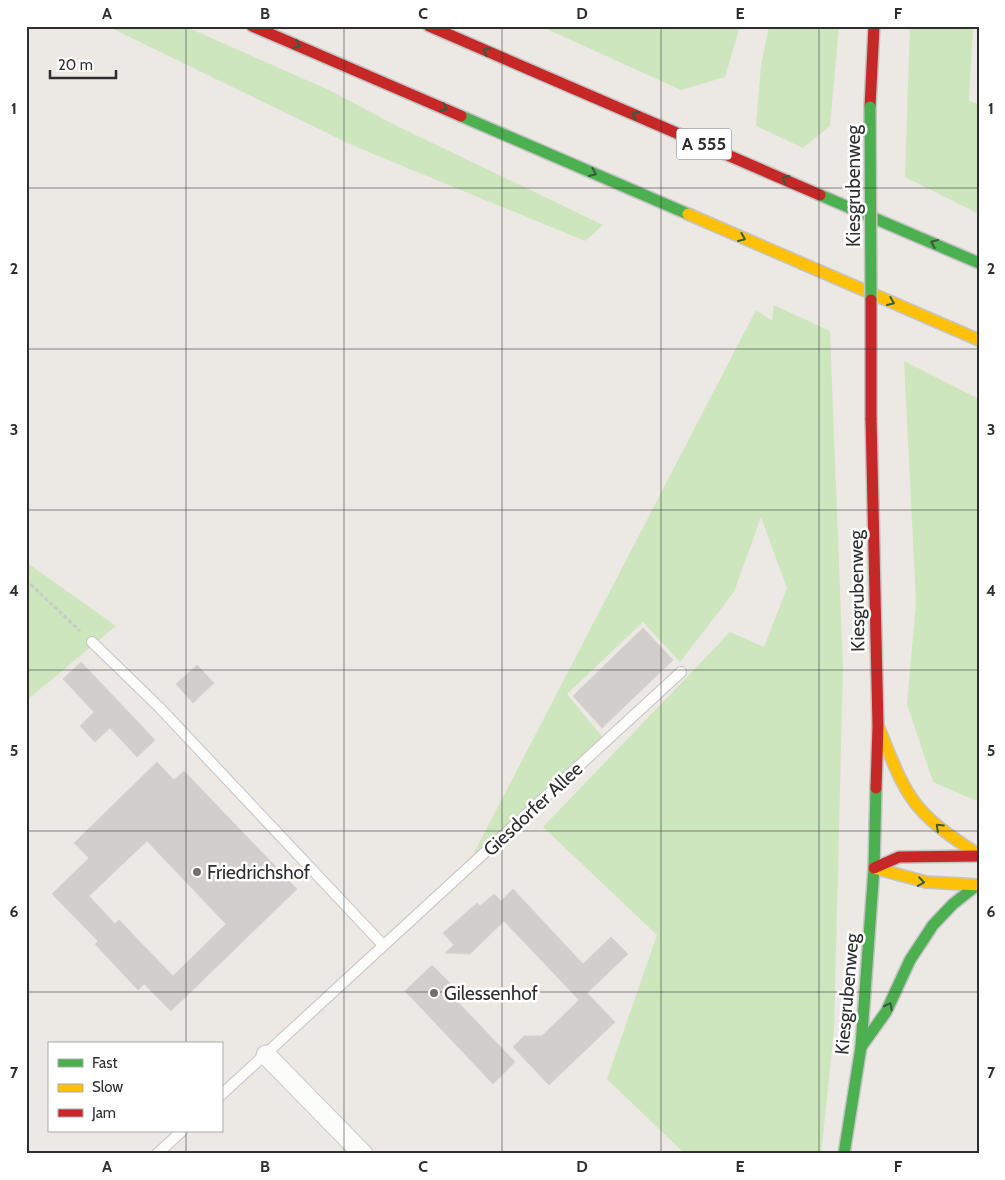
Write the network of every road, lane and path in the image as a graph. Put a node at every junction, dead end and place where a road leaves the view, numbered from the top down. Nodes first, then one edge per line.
1 (252, 26) edge
2 (429, 26) edge
3 (874, 26) edge
4 (979, 263) edge
5 (946, 326) junction
6 (979, 340) edge
7 (979, 347) edge
8 (26, 580) edge
9 (92, 642) joint
10 (681, 672) dead end
11 (878, 726) junction
12 (979, 856) edge
13 (874, 868) junction
14 (978, 885) edge
15 (383, 945) junction
16 (861, 1047) junction
17 (266, 1055) junction
18 (222, 1094) edge
19 (181, 1132) edge
20 (157, 1154) edge
21 (363, 1154) edge
22 (844, 1154) edge

1 -> 5 main road
4 -> 2 main road, A 555
3 - 11 main road, Kiesgrubenweg, bridge
5 - 6 main road
5 - 7 main road
8 - 9 path
9 - 15 lane
10 - 15 lane, Giesdorfer Allee
12 -> 11 main road
11 - 13 main road, Kiesgrubenweg
12 - 13 main road
13 -> 14 main road
13 - 16 main road, Kiesgrubenweg
16 -> 14 main road
15 - 17 lane, Giesdorfer Allee
16 - 22 main road, Kiesgrubenweg
17 - 18 lane, Giesdorfer Allee
17 - 21 street
19 - 20 lane

